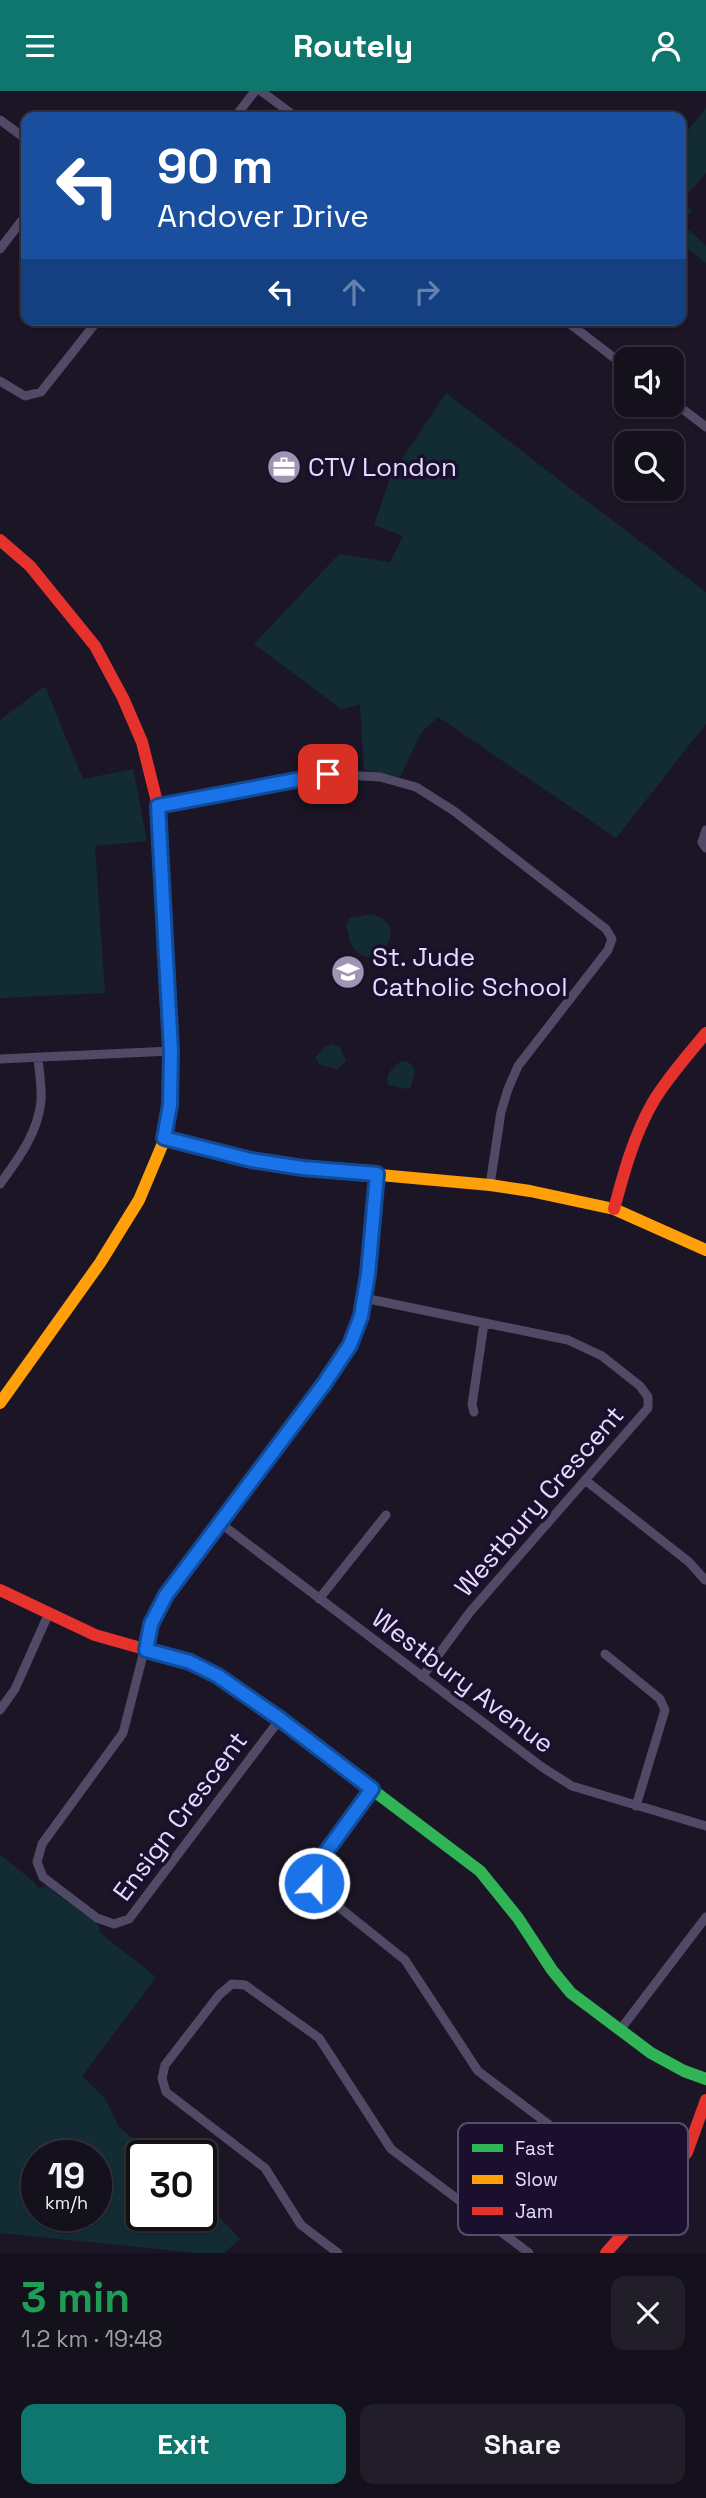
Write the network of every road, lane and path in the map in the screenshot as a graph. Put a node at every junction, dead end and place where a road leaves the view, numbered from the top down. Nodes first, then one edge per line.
1 (255, 91) edge
2 (261, 91) edge
3 (239, 112) edge
4 (289, 112) edge
5 (0, 120) edge
6 (21, 135) edge
7 (21, 222) edge
8 (0, 249) edge
9 (93, 326) edge
10 (573, 326) edge
11 (614, 358) edge
12 (0, 381) edge
13 (684, 410) edge
14 (706, 427) edge
15 (0, 540) edge
16 (158, 806) junction
17 (706, 830) edge
18 (706, 848) edge
19 (706, 1033) edge
20 (171, 1051) junction
21 (38, 1057) junction
22 (0, 1059) edge
23 (164, 1138) junction
24 (377, 1174) junction
25 (0, 1184) edge
26 (490, 1185) junction
27 (614, 1209) junction
28 (706, 1250) edge
29 (364, 1299) junction
30 (484, 1323) junction
31 (0, 1403) edge
32 (474, 1412) dead end
33 (585, 1480) junction
34 (386, 1515) dead end
35 (220, 1523) junction
36 (705, 1580) edge
37 (0, 1590) edge
38 (319, 1599) junction
39 (48, 1615) junction
40 (146, 1650) junction
41 (605, 1654) dead end
42 (422, 1677) junction
43 (0, 1710) edge
44 (280, 1719) junction
45 (372, 1789) junction
46 (636, 1806) junction
47 (706, 1826) edge
48 (706, 1917) edge
49 (620, 2030) junction
50 (706, 2079) edge
51 (706, 2100) edge
52 (547, 2123) edge
53 (688, 2149) edge
54 (458, 2199) edge
55 (505, 2235) edge
56 (622, 2235) edge
57 (338, 2253) edge
58 (529, 2253) edge
59 (606, 2253) edge

1 - 3 street
2 - 4 street
5 - 6 street
7 - 8 street
9 - 12 street
10 - 11 street
13 - 14 street
15 - 16 street
16 - 20 street
16 - 26 street
17 - 18 street
19 - 27 street
20 - 21 street
20 - 23 street
21 - 22 street
21 - 25 street
23 - 24 street
23 - 31 street
24 - 26 street
24 - 29 street, Ensign Crescent
26 - 27 street
27 - 28 street
29 - 30 street, Westbury Crescent
29 - 35 street, Ensign Crescent
30 - 32 street
30 - 33 street, Westbury Crescent
33 - 36 street
33 - 42 street, Westbury Crescent
34 - 38 street
35 - 38 street, Westbury Avenue
35 - 40 street, Ensign Crescent
37 - 39 street
38 - 42 street, Westbury Avenue
39 - 40 street
39 - 43 street
40 - 44 street
40 - 44 street, Ensign Crescent
41 - 46 street
42 - 46 street, Westbury Avenue
44 - 45 street
45 - 49 street
45 - 52 street
46 - 47 street, Westbury Avenue
48 - 49 street
49 - 50 street
51 - 53 street
54 - 57 street
55 - 58 street
56 - 59 street

